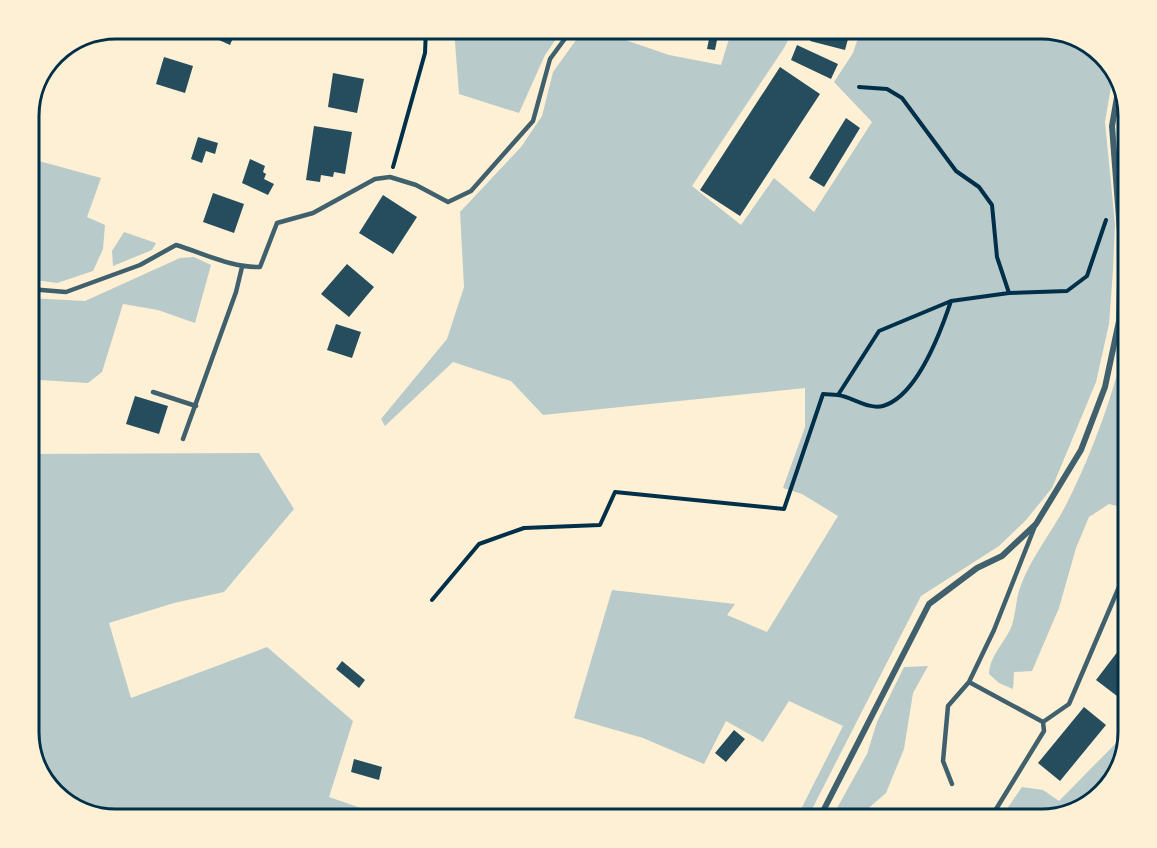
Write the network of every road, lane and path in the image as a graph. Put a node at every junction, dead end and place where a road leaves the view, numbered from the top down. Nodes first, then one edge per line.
1 (426, 39) edge
2 (564, 39) edge
3 (859, 87) dead end
4 (1116, 102) edge
5 (390, 177) junction
6 (1118, 181) edge
7 (1106, 219) dead end
8 (242, 267) junction
9 (39, 290) edge
10 (1009, 293) junction
11 (951, 301) junction
12 (1118, 326) edge
13 (153, 392) dead end
14 (838, 395) junction
15 (196, 406) junction
16 (183, 439) dead end
17 (1036, 524) junction
18 (1118, 589) edge
19 (432, 600) dead end
20 (969, 682) junction
21 (1043, 722) junction
22 (952, 784) dead end
23 (824, 809) edge
24 (996, 809) edge

1 - 5 path
2 - 5 lane
3 - 10 path
4 - 6 street
5 - 8 lane
7 - 10 path
8 - 9 lane
8 - 15 lane
10 - 11 path
11 - 14 path
11 - 14 path
12 - 17 street
13 - 15 lane
14 - 19 path
15 - 16 lane
17 - 20 lane
17 - 23 street
18 - 21 lane
20 - 21 lane
20 - 22 lane
21 - 24 lane

